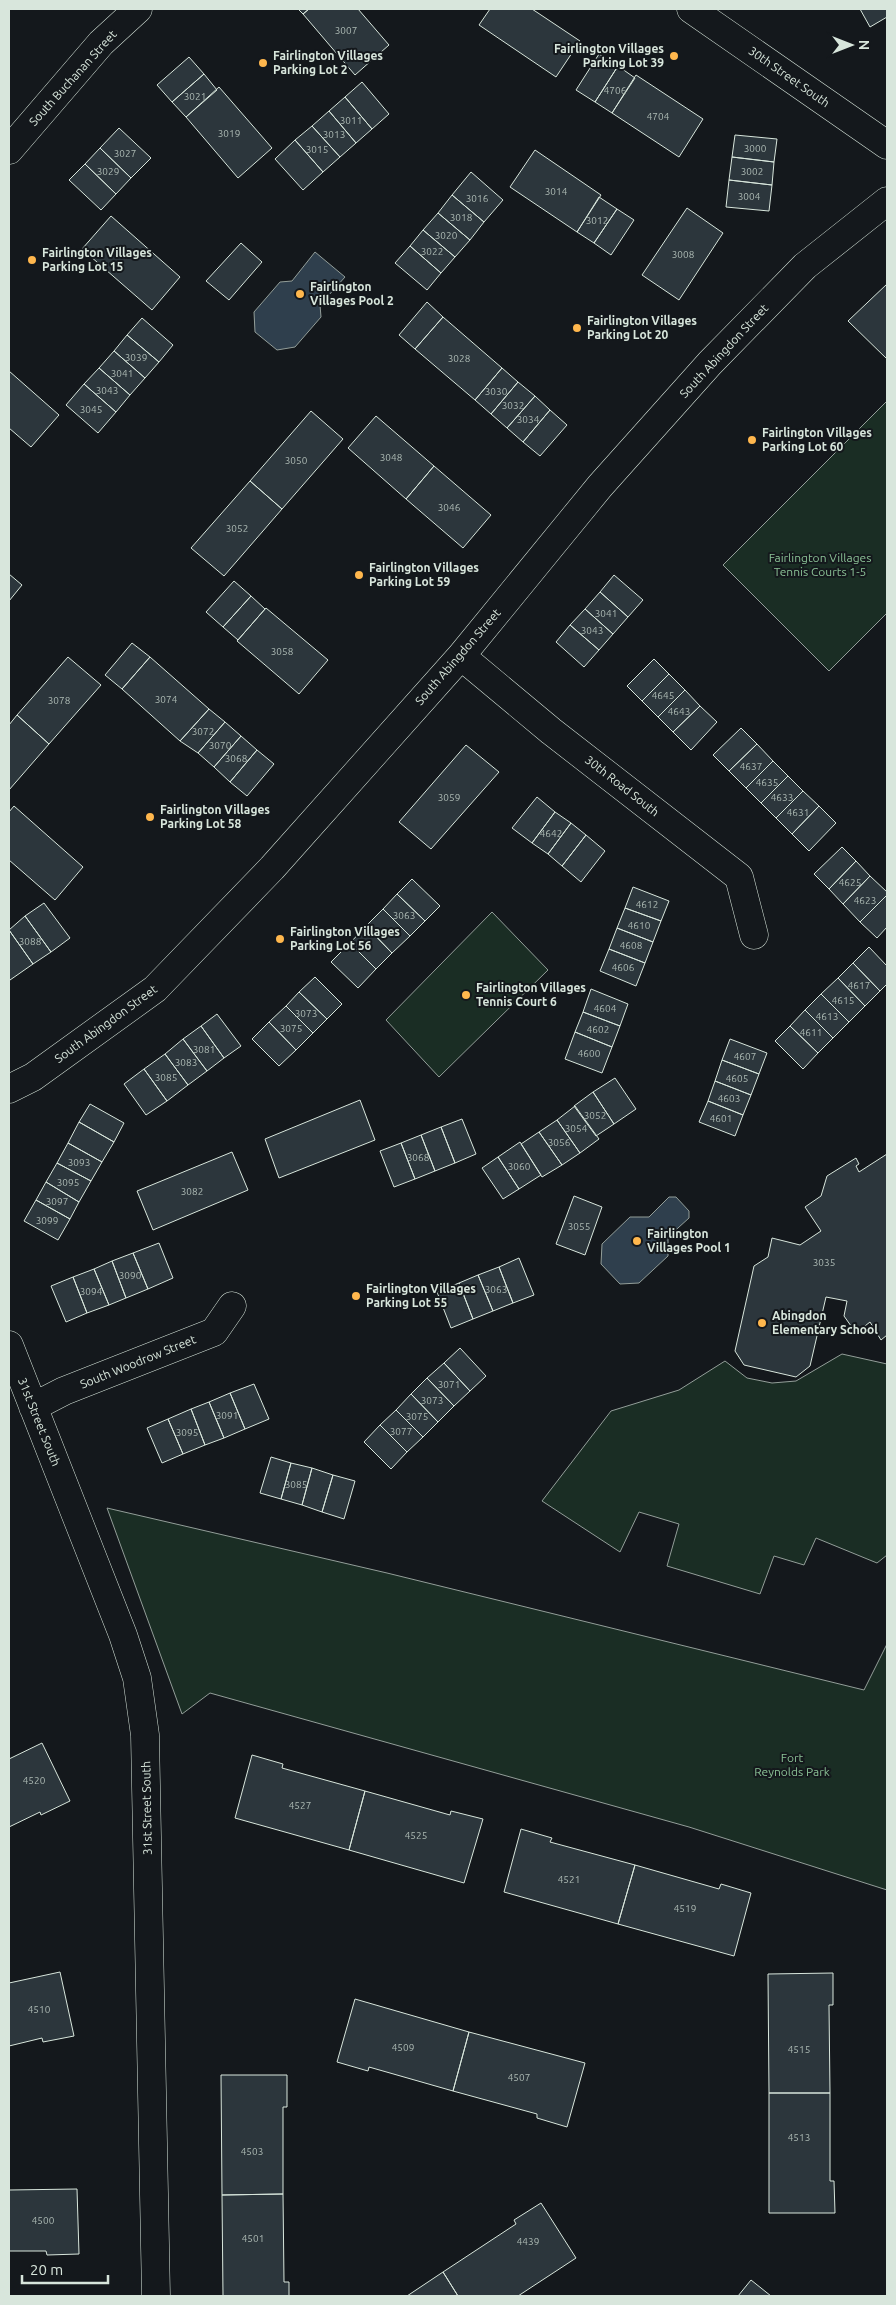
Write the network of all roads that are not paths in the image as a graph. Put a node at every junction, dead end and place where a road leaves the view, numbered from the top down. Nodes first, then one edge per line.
1 (138, 9) edge
2 (690, 9) edge
3 (887, 145) edge
4 (9, 150) edge
5 (887, 201) edge
6 (461, 656) junction
7 (754, 934) dead end
8 (9, 1089) edge
9 (232, 1306) dead end
10 (9, 1345) edge
11 (33, 1406) junction
12 (156, 2296) edge

1 - 4 street, South Buchanan Street
2 - 3 street, 30th Street South
5 - 6 street, South Abingdon Street
6 - 7 street, 30th Road South
6 - 8 street, South Abingdon Street
9 - 11 street, South Woodrow Street
10 - 11 street, 31st Street South
11 - 12 street, 31st Street South

